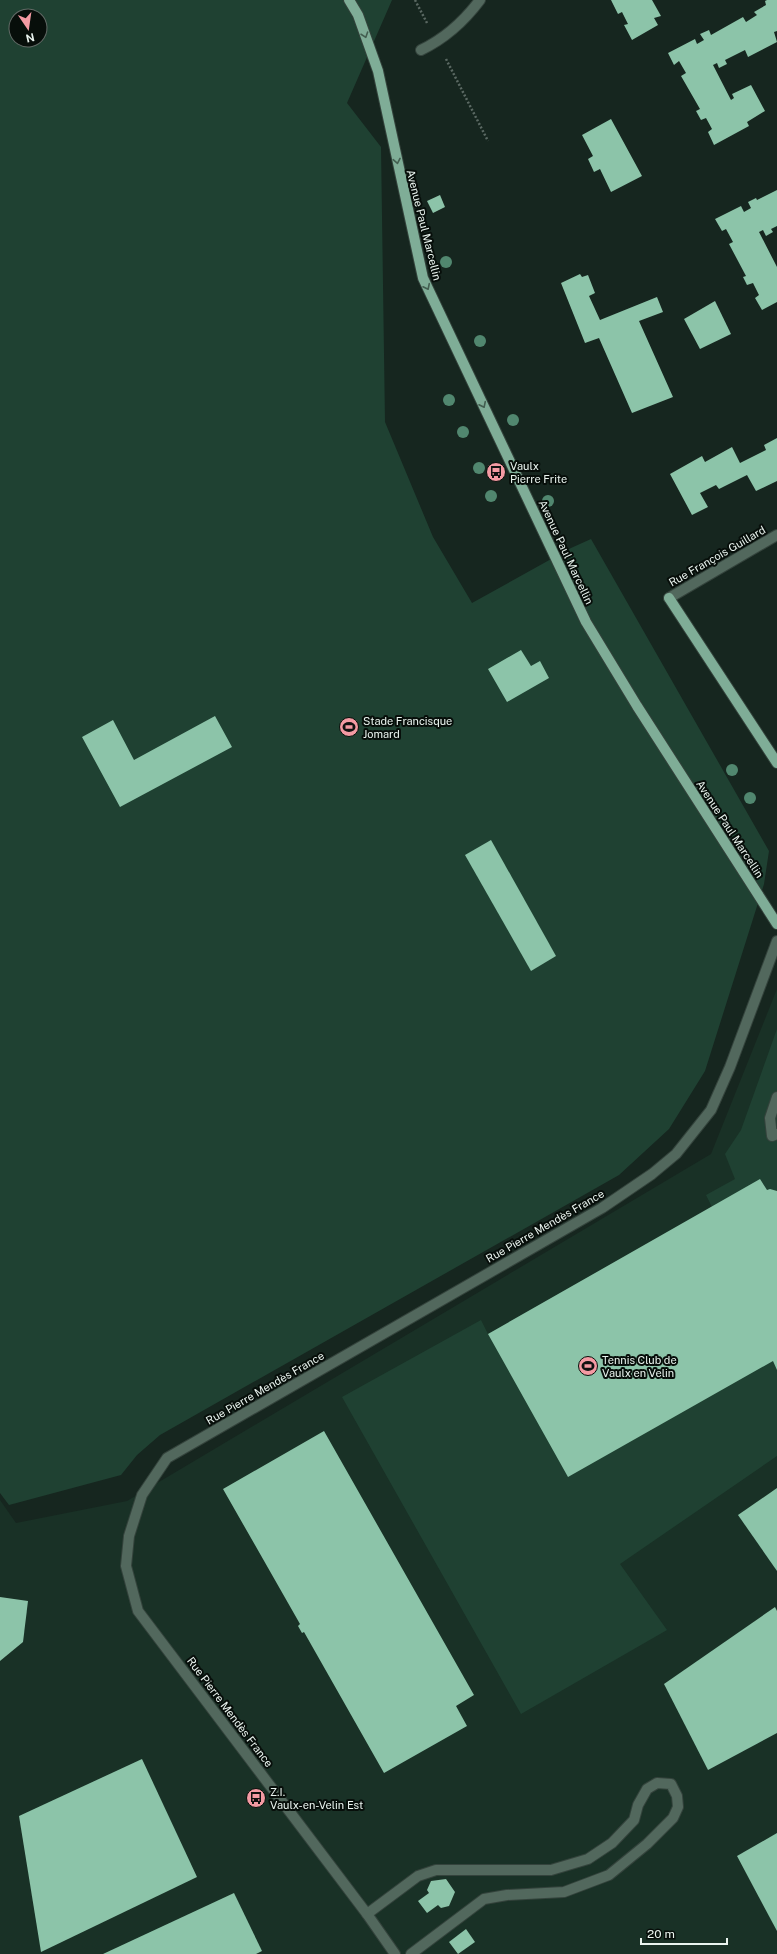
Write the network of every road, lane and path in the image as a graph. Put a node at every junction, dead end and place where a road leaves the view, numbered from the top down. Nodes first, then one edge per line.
1 (349, 0) edge
2 (415, 0) edge
3 (480, 0) edge
4 (437, 42) junction
5 (421, 50) dead end
6 (488, 141) dead end
7 (777, 535) edge
8 (669, 598) joint
9 (777, 763) edge
10 (777, 924) edge
11 (777, 941) edge
12 (777, 1097) edge
13 (777, 1134) edge
14 (367, 1914) junction
15 (395, 1954) edge
16 (411, 1954) edge

1 -> 10 main road, Avenue Paul Marcellin
2 - 4 path
3 - 4 street
4 - 5 street
4 - 6 path
7 - 8 street, Rue François Guillard
8 - 9 main road
11 - 14 street, Rue Pierre Mendès France
12 - 13 street
14 - 15 street, Rue Pierre Mendès France
14 - 16 street

